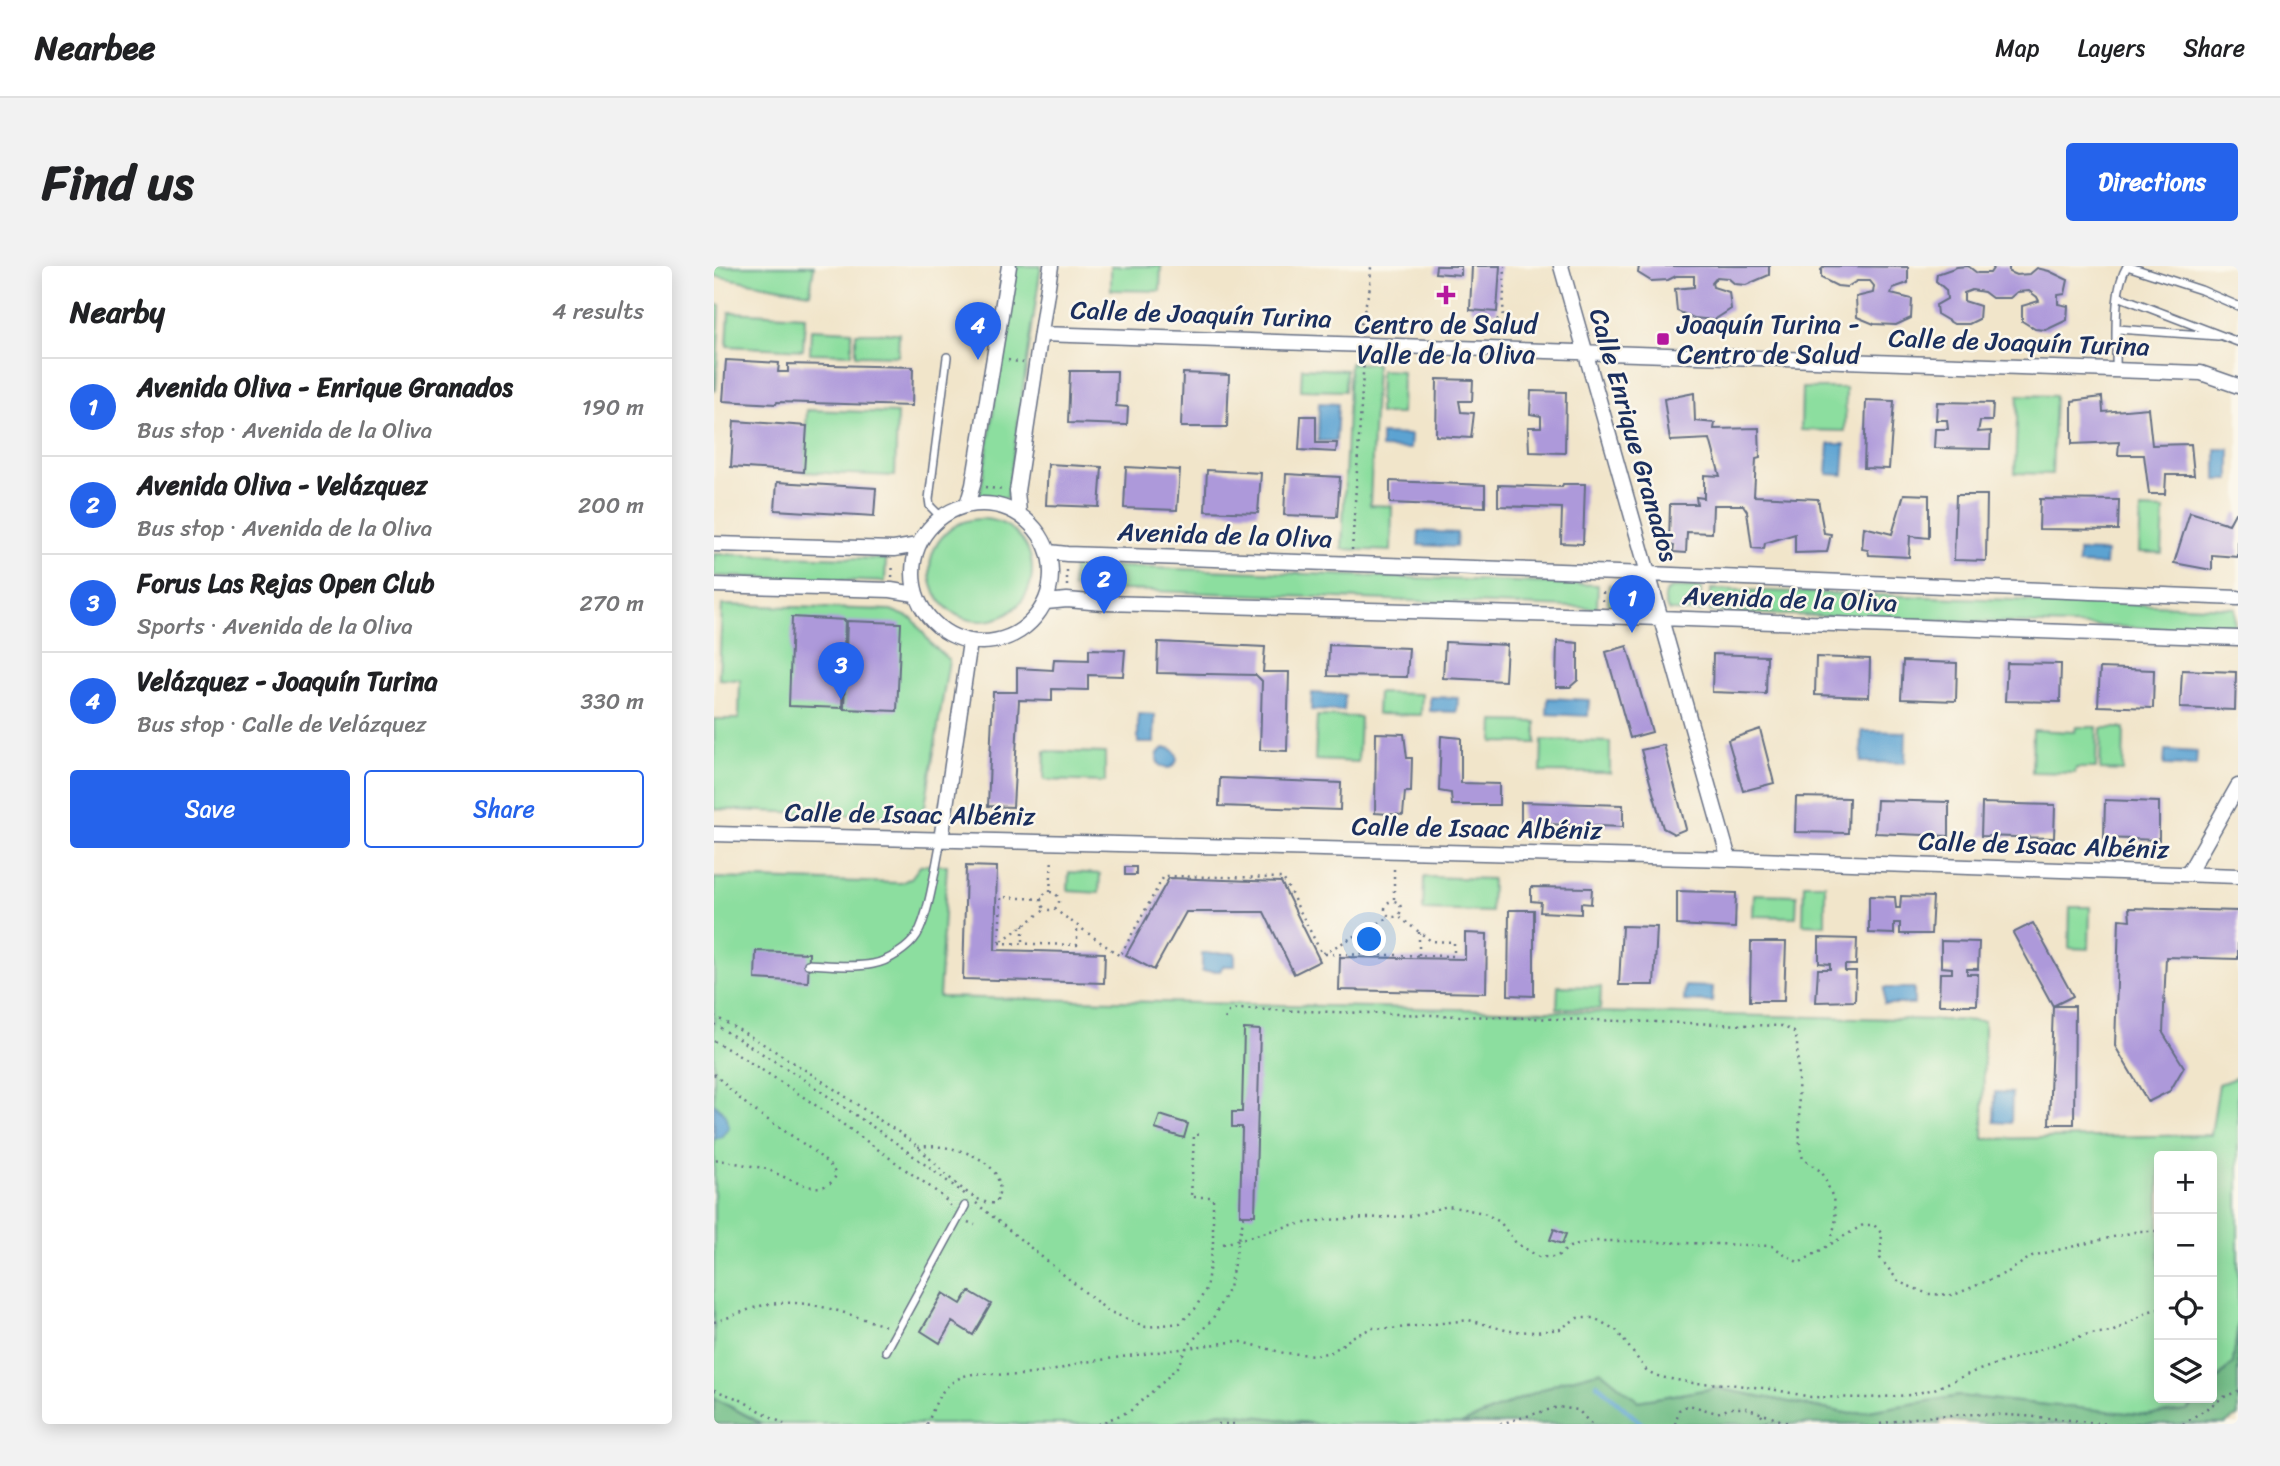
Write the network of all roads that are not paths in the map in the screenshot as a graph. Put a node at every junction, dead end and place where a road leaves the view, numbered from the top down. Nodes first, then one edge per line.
1 (1009, 266) edge
2 (1051, 266) edge
3 (1561, 266) edge
4 (2127, 266) edge
5 (2118, 296) junction
6 (2238, 306) edge
7 (2117, 329) junction
8 (1041, 334) junction
9 (2225, 336) junction
10 (2238, 342) edge
11 (1586, 352) junction
12 (947, 357) dead end
13 (2116, 370) junction
14 (2238, 386) edge
15 (967, 505) junction
16 (1019, 513) junction
17 (941, 517) junction
18 (714, 544) edge
19 (918, 545) junction
20 (1049, 552) junction
21 (1648, 574) junction
22 (714, 585) edge
23 (915, 594) junction
24 (2238, 598) edge
25 (1046, 602) junction
26 (1660, 619) junction
27 (2238, 638) edge
28 (970, 642) junction
29 (2238, 786) edge
30 (714, 834) edge
31 (941, 840) junction
32 (1729, 859) junction
33 (2188, 874) junction
34 (2238, 876) edge
35 (808, 964) dead end
36 (965, 1206) dead end
37 (886, 1351) dead end

1 - 15 street
2 - 8 street
3 - 11 street, Calle Enrique Granados
4 - 5 lane
4 - 6 lane
5 - 7 lane
5 - 9 lane
7 - 9 lane
7 - 13 lane
8 - 11 street, Calle de Joaquín Turina
8 - 16 street
9 - 10 lane
11 - 13 street, Calle de Joaquín Turina
11 - 21 street, Calle Enrique Granados
12 - 17 lane
13 - 14 street, Calle de Joaquín Turina
15 - 16 street
15 - 17 street
16 - 20 street
17 - 19 street
18 - 19 street
19 - 23 street
20 - 21 street, Avenida de la Oliva
20 - 25 street
21 - 24 street, Avenida de la Oliva
21 - 26 street, Calle Enrique Granados
22 - 23 street
23 - 28 street
25 - 26 street, Avenida de la Oliva
25 - 28 street
26 - 27 street, Avenida de la Oliva
26 - 32 street, Calle Enrique Granados
28 - 31 street
29 - 33 street
30 - 31 street, Calle de Isaac Albéniz
31 - 32 street, Calle de Isaac Albéniz
31 - 35 lane
32 - 33 street, Calle de Isaac Albéniz
33 - 34 street, Calle de Isaac Albéniz
36 - 37 lane

